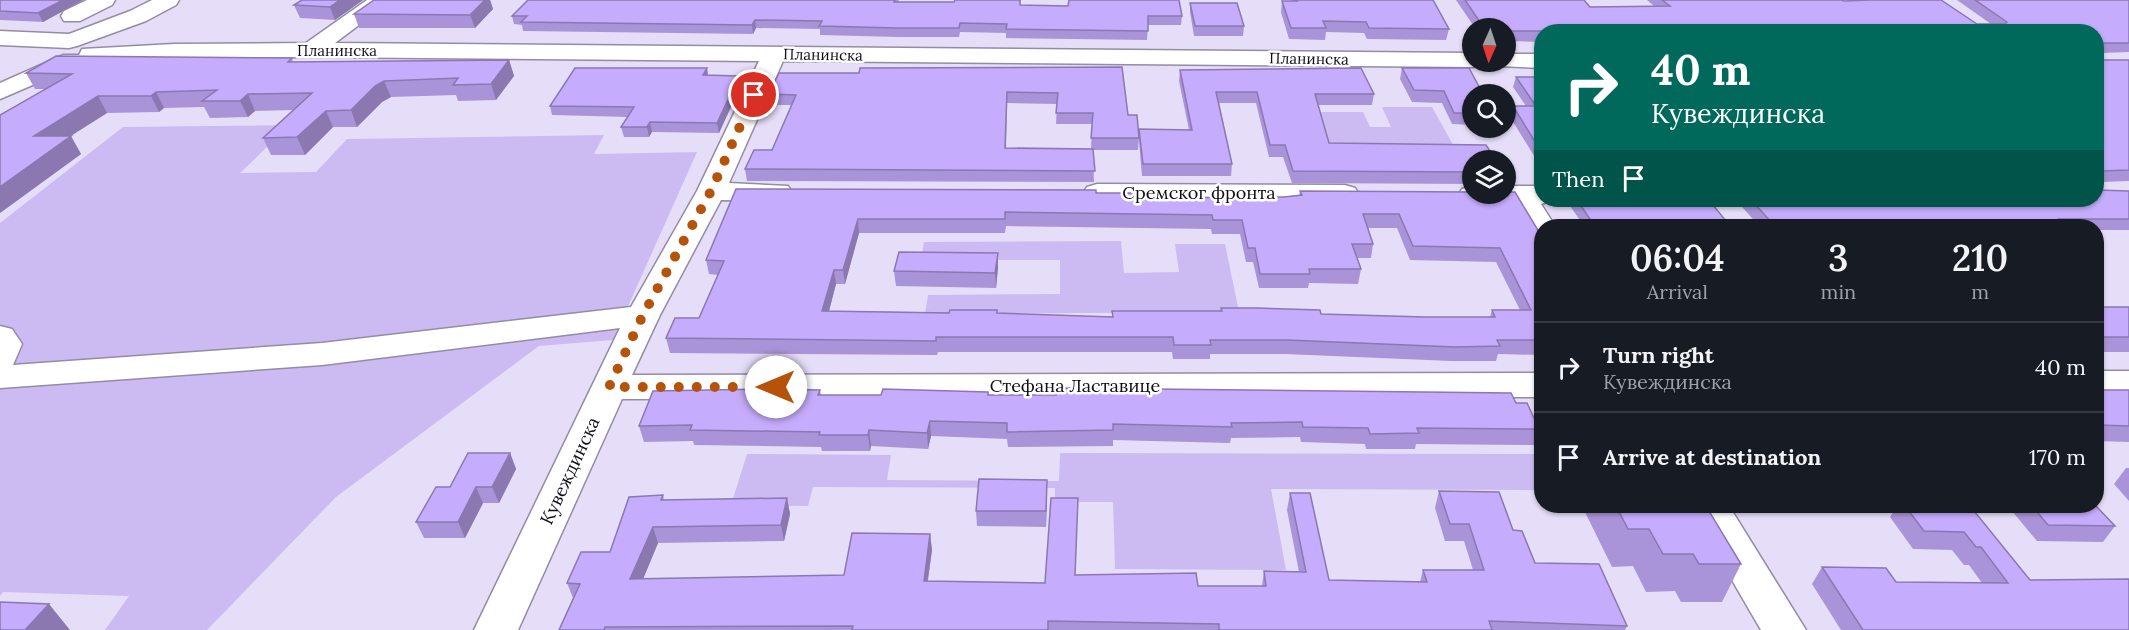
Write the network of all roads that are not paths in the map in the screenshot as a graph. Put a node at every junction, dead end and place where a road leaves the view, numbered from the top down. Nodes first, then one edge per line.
1 (104, 0) edge
2 (168, 0) edge
3 (381, 0) edge
4 (72, 16) dead end
5 (138, 16) junction
6 (0, 39) edge
7 (87, 46) junction
8 (311, 50) junction
9 (46, 54) junction
10 (774, 54) junction
11 (1462, 60) edge
12 (1516, 61) edge
13 (1534, 61) edge
14 (0, 90) edge
15 (711, 191) junction
16 (807, 192) edge
17 (1069, 193) edge
18 (1367, 194) edge
19 (1450, 195) edge
20 (1532, 195) edge
21 (643, 315) junction
22 (0, 336) edge
23 (0, 359) edge
24 (0, 376) edge
25 (2104, 383) edge
26 (2129, 383) edge
27 (1534, 385) edge
28 (609, 387) junction
29 (1713, 513) edge
30 (496, 630) edge
31 (1784, 630) edge

1 - 4 street
2 - 5 street
3 - 8 street
5 - 7 street
5 - 7 street
6 - 7 street
6 - 9 street
7 - 8 street, Планинска
7 - 9 street
7 - 14 street
8 - 10 street, Планинска
9 - 14 street
10 - 11 street, Планинска
10 - 15 street, Кувеждинска
12 - 13 street
15 - 16 street
15 - 21 street, Кувеждинска
17 - 18 street, Сремског фронта
19 - 20 street
21 - 24 street
21 - 28 street, Кувеждинска
22 - 23 street
25 - 26 street
27 - 28 street, Стефана Ластавице
28 - 30 street, Кувеждинска
29 - 31 street

